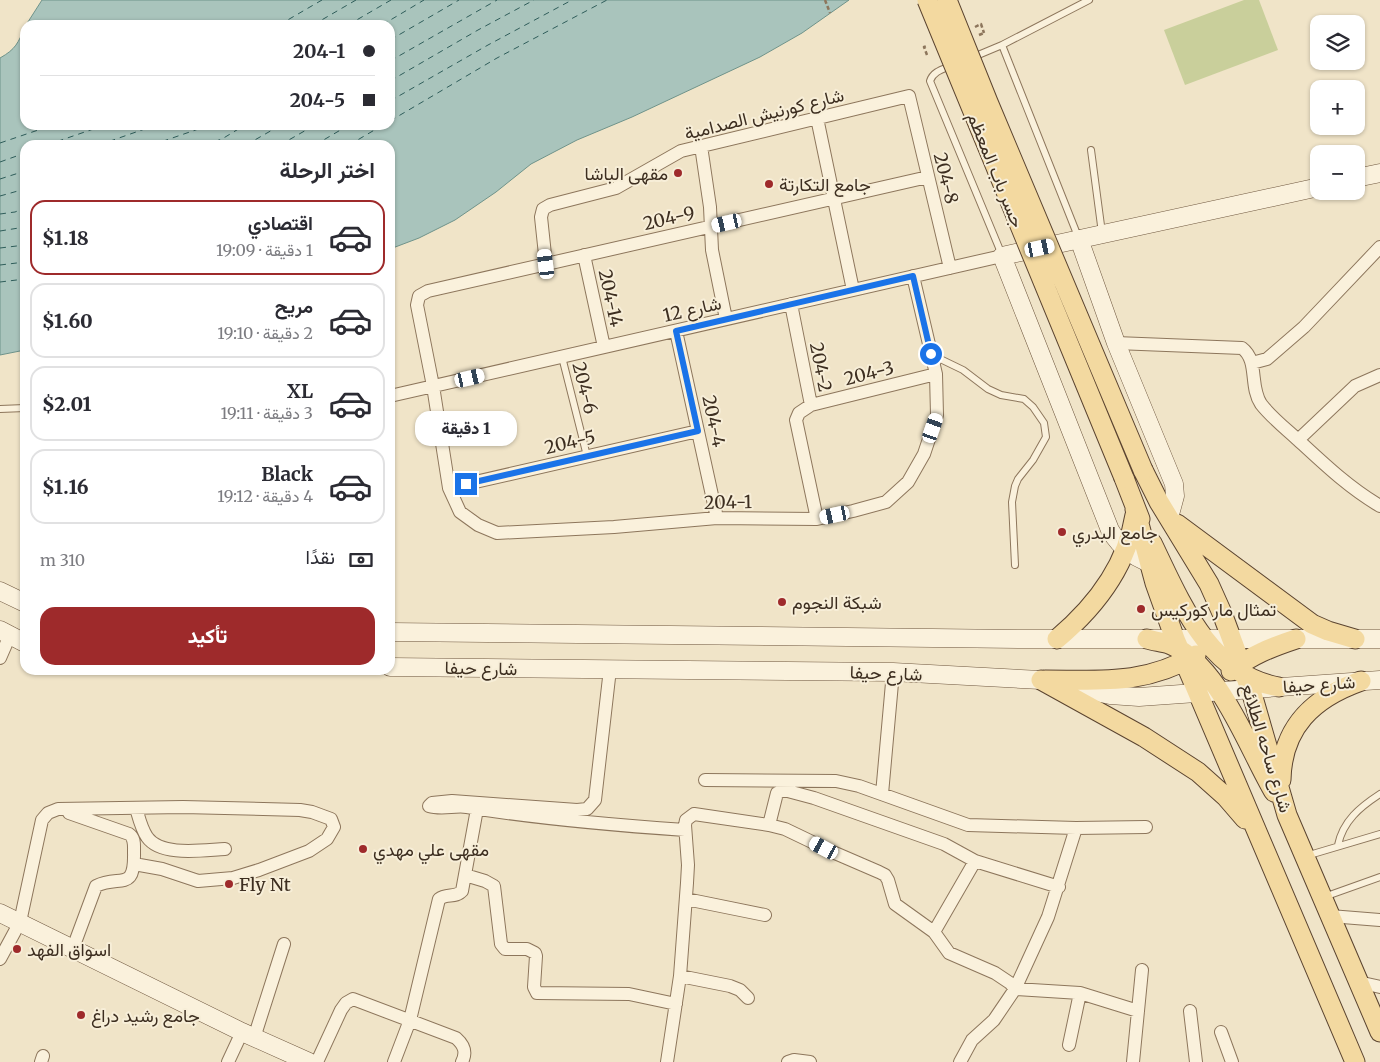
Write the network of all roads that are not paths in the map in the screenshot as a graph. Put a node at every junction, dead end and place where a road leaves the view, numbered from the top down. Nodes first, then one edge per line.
1 (926, 0) edge
2 (947, 0) edge
3 (1089, 0) edge
4 (1002, 45) junction
5 (967, 59) dead end
6 (958, 63) dead end
7 (909, 96) joint
8 (817, 118) junction
9 (701, 146) junction
10 (1091, 150) dead end
11 (1380, 173) edge
12 (1365, 176) edge
13 (928, 177) junction
14 (1310, 189) edge
15 (834, 198) junction
16 (710, 227) junction
17 (1103, 234) junction
18 (1079, 239) junction
19 (1380, 247) edge
20 (584, 255) junction
21 (1002, 256) junction
22 (546, 264) junction
23 (950, 268) junction
24 (913, 276) junction
25 (853, 290) junction
26 (419, 296) joint
27 (790, 304) junction
28 (726, 319) junction
29 (676, 331) junction
30 (1116, 343) junction
31 (604, 347) junction
32 (931, 354) junction
33 (562, 357) junction
34 (1252, 363) junction
35 (936, 374) junction
36 (1380, 374) edge
37 (433, 386) junction
38 (395, 395) edge
39 (811, 405) junction
40 (20, 408) edge
41 (0, 409) edge
42 (698, 431) junction
43 (1298, 440) junction
44 (587, 456) junction
45 (1143, 470) joint
46 (449, 488) junction
47 (1380, 506) edge
48 (1136, 509) junction
49 (717, 518) junction
50 (1169, 518) junction
51 (817, 519) junction
52 (1125, 549) junction
53 (1015, 565) dead end
54 (1157, 566) junction
55 (0, 591) edge
56 (20, 601) edge
57 (1222, 613) junction
58 (395, 632) edge
59 (12, 636) edge
60 (1057, 639) junction
61 (1147, 639) joint
62 (1232, 639) junction
63 (1296, 639) junction
64 (1355, 639) junction
65 (1380, 639) edge
66 (1208, 640) junction
67 (1182, 652) junction
68 (0, 658) edge
69 (395, 667) edge
70 (610, 669) junction
71 (893, 672) junction
72 (1243, 674) junction
73 (1041, 680) junction
74 (1380, 680) edge
75 (1361, 681) junction
76 (1279, 687) joint
77 (1212, 691) junction
78 (706, 780) dead end
79 (1280, 789) junction
80 (882, 794) junction
81 (1380, 794) edge
82 (136, 808) junction
83 (477, 809) junction
84 (58, 810) junction
85 (1287, 815) junction
86 (769, 825) junction
87 (1146, 827) dead end
88 (1076, 828) junction
89 (685, 830) junction
90 (1257, 833) junction
91 (1380, 834) edge
92 (1338, 845) junction
93 (225, 849) dead end
94 (1305, 856) junction
95 (975, 861) junction
96 (134, 864) junction
97 (465, 875) junction
98 (1380, 877) edge
99 (1059, 887) junction
100 (1323, 897) junction
101 (686, 898) junction
102 (0, 913) edge
103 (765, 914) dead end
104 (1330, 916) junction
105 (1380, 920) edge
106 (20, 922) junction
107 (934, 932) junction
108 (284, 944) dead end
109 (73, 948) junction
110 (0, 959) edge
111 (1142, 970) dead end
112 (680, 976) junction
113 (1358, 982) junction
114 (1380, 986) edge
115 (1015, 989) junction
116 (1080, 992) junction
117 (748, 998) dead end
118 (676, 1004) junction
119 (1138, 1011) junction
120 (1190, 1011) dead end
121 (410, 1020) junction
122 (1220, 1032) dead end
123 (1380, 1032) edge
124 (248, 1035) junction
125 (1069, 1045) dead end
126 (228, 1062) edge
127 (308, 1062) edge
128 (317, 1062) edge
129 (394, 1062) edge
130 (462, 1062) edge
131 (667, 1062) edge
132 (788, 1062) edge
133 (810, 1062) edge
134 (960, 1062) edge
135 (1133, 1062) edge
136 (1196, 1062) edge
137 (1232, 1062) edge
138 (1354, 1062) edge

1 - 48 main road, جسر باب المعظم, bridge
2 - 45 main road, جسر باب المعظم, bridge
3 - 4 lane
4 - 5 lane
4 - 18 lane
6 - 21 lane
7 - 8 street, شارع كورنيش الصدامية
7 - 13 street, 204-8
8 - 9 street, شارع كورنيش الصدامية
8 - 15 street
9 - 16 street
9 - 22 street, شارع كورنيش الصدامية
10 - 17 lane
11 - 12 main road
13 - 15 street, 204-9
13 - 23 street, 204-8
14 - 17 main road
15 - 16 street, 204-9
15 - 25 street
16 - 20 street, 204-9
16 - 28 street
17 - 18 main road
18 - 21 main road
18 - 30 main road
19 - 34 street
20 - 22 street, 204-9
20 - 31 street, 204-14
21 - 23 street, شارع 12
21 - 52 main road
22 - 26 street, 204-9
23 - 24 street, شارع 12
24 - 25 street, شارع 12
24 - 32 street, 204-1
25 - 27 street, شارع 12
26 - 37 street, 204-1
27 - 28 street, شارع 12
27 - 39 street, 204-2
28 - 29 street, شارع 12
29 - 31 street, شارع 12
29 - 42 street, 204-4
30 - 34 street
30 - 50 main road
31 - 33 street, شارع 12
32 - 35 street, 204-1
32 - 53 lane
33 - 37 street, شارع 12
33 - 44 lane, 204-6
34 - 43 street
35 - 39 street, 204-3
35 - 51 street, 204-1
36 - 43 street
37 - 38 street, شارع 12
37 - 46 street, 204-1
39 - 51 street, 204-2
40 - 41 lane
42 - 44 street, 204-5
42 - 49 street, 204-4
43 - 47 street
44 - 46 street, 204-5
45 - 50 main road, شارع ساحه الطلائع
46 - 49 street, 204-1
48 - 52 main road
48 - 54 main road, جسر باب المعظم
49 - 51 street, 204-1
50 - 57 main road, شارع ساحه الطلائع
50 - 64 main road
52 - 54 main road
52 - 60 main road
54 - 66 main road
54 - 67 main road, شارع ساحه الطلائع
55 - 56 main road
57 - 62 main road, شارع ساحه الطلائع
57 - 66 main road
58 - 60 main road, شارع حيفا
59 - 68 street
60 - 61 main road, شارع حيفا
61 - 67 main road
62 - 63 main road
62 - 66 main road
62 - 72 main road, شارع ساحه الطلائع
63 - 64 main road
63 - 72 main road
64 - 65 main road
66 - 67 main road
66 - 72 main road
67 - 73 main road
67 - 77 main road, شارع ساحه الطلائع
69 - 70 main road, شارع حيفا
70 - 71 main road, شارع حيفا
70 - 83 street
71 - 73 main road, شارع حيفا
71 - 80 street
72 - 76 main road
72 - 77 main road
72 - 77 main road, شارع حيفا
72 - 79 main road, شارع ساحه الطلائع
73 - 77 main road, شارع حيفا
73 - 90 main road
74 - 75 main road, شارع حيفا
75 - 76 main road, شارع حيفا
75 - 79 main road
77 - 85 main road
77 - 90 main road, شارع ساحه الطلائع
78 - 80 street
79 - 85 main road, شارع ساحه الطلائع
80 - 88 street
81 - 92 lane
82 - 84 street
82 - 93 street
82 - 96 street
83 - 89 street
83 - 97 street
84 - 96 street
84 - 106 street
85 - 94 main road, شارع ساحه الطلائع
86 - 89 street
86 - 95 street
86 - 107 street
87 - 88 street
88 - 99 street
89 - 101 street
90 - 138 main road, شارع ساحه الطلائع
91 - 92 lane
92 - 94 lane
94 - 100 main road, شارع ساحه الطلائع
95 - 99 street
95 - 107 street
96 - 109 street
97 - 118 street
97 - 121 street
98 - 100 lane
99 - 115 street
100 - 104 main road, شارع ساحه الطلائع
101 - 103 street
101 - 112 street
102 - 106 main road
104 - 105 street
104 - 113 main road, شارع ساحه الطلائع
106 - 109 main road
106 - 110 street
107 - 115 street
108 - 124 street
109 - 124 main road
111 - 119 street
112 - 117 street
112 - 118 street
113 - 114 street
113 - 123 main road, شارع ساحه الطلائع
115 - 116 street
115 - 134 street
116 - 119 street
116 - 125 street
118 - 131 street
119 - 135 street
120 - 136 street
121 - 128 street
121 - 129 street
121 - 130 street
122 - 137 street
124 - 126 street
124 - 127 main road
132 - 133 street

